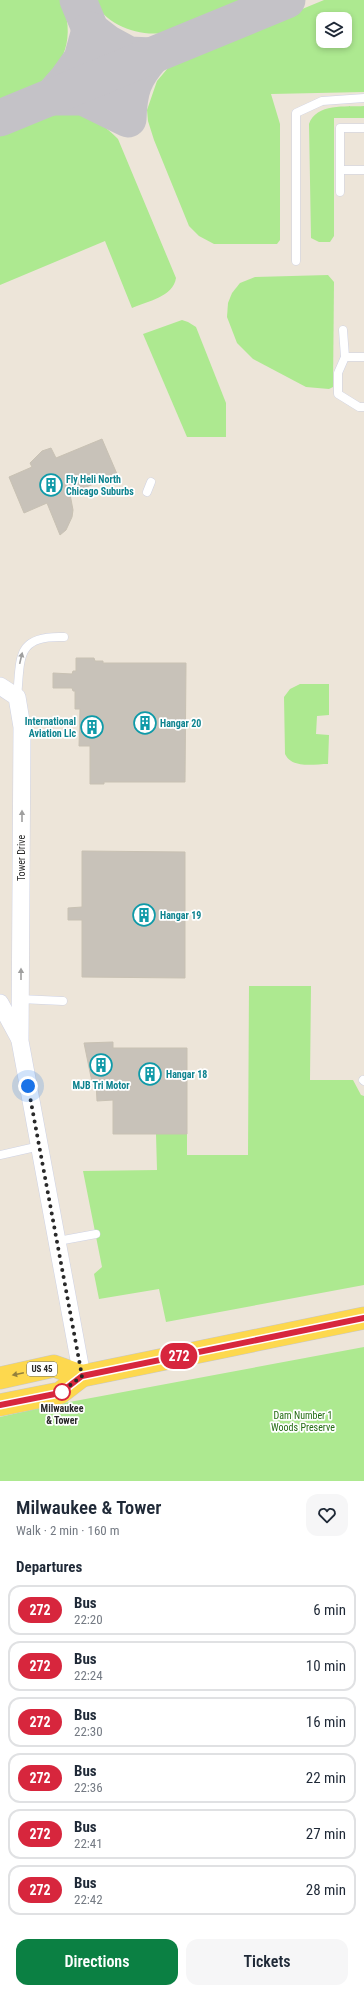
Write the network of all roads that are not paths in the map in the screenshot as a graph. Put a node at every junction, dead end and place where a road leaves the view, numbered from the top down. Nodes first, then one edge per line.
1 (364, 98) edge
2 (364, 128) edge
3 (341, 170) junction
4 (364, 170) edge
5 (340, 192) dead end
6 (296, 261) dead end
7 (343, 330) dead end
8 (345, 357) junction
9 (364, 357) edge
10 (364, 407) edge
11 (151, 482) dead end
12 (147, 492) dead end
13 (64, 637) dead end
14 (0, 686) edge
15 (17, 697) junction
16 (20, 999) junction
17 (63, 1001) dead end
18 (0, 1003) edge
19 (20, 1041) junction
20 (40, 1146) junction
21 (0, 1155) edge
22 (96, 1234) dead end
23 (58, 1241) junction
24 (364, 1318) edge
25 (82, 1376) junction
26 (0, 1378) edge
27 (0, 1405) edge

1 - 6 lane
2 - 3 lane
3 - 4 lane
3 - 5 lane
7 - 8 lane
8 - 9 lane
8 - 10 lane
11 - 12 lane
15 -> 13 lane
14 - 15 street
16 -> 15 street, Tower Drive
16 - 17 lane
16 - 19 street, Tower Drive
18 - 19 street, Tower Drive
19 - 20 street, Tower Drive
20 - 21 lane
20 - 23 street, Tower Drive
22 - 23 lane
23 - 25 street, Tower Drive
24 - 25 main road
25 -> 26 main road, US 45
25 - 27 main road

